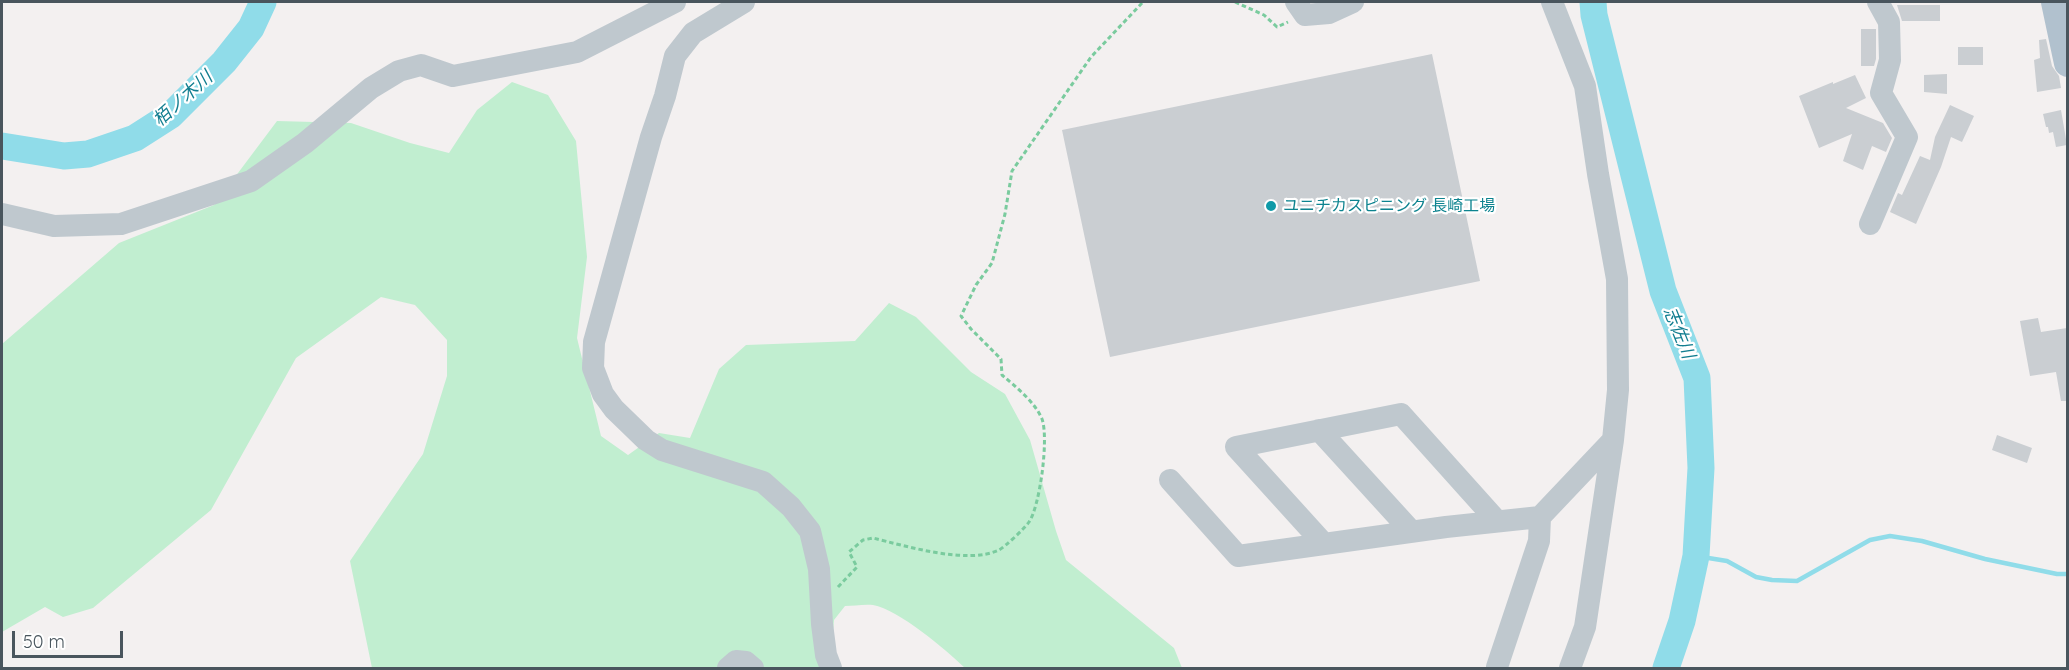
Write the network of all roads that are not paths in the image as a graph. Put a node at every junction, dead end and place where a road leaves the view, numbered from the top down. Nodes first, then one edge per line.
1 (675, 2) edge
2 (744, 2) edge
3 (1353, 2) edge
4 (1552, 2) edge
5 (1878, 2) edge
6 (2055, 2) edge
7 (1300, 8) edge
8 (2067, 63) edge
9 (2, 214) edge
10 (1870, 224) dead end
11 (1319, 430) junction
12 (1613, 440) junction
13 (1170, 480) dead end
14 (1540, 517) junction
15 (1497, 521) junction
16 (1412, 532) junction
17 (1324, 544) junction
18 (1497, 667) dead end
19 (728, 669) edge
20 (753, 669) edge
21 (831, 669) edge
22 (1570, 669) edge

1 - 9 street
2 - 21 street
3 - 7 street
4 - 12 street
5 - 10 street
6 - 8 main road
11 - 15 street
11 - 16 street
11 - 17 street
12 - 14 street
12 - 22 street
13 - 17 street
14 - 15 street
14 - 18 street
15 - 16 street
16 - 17 street
19 - 20 street

